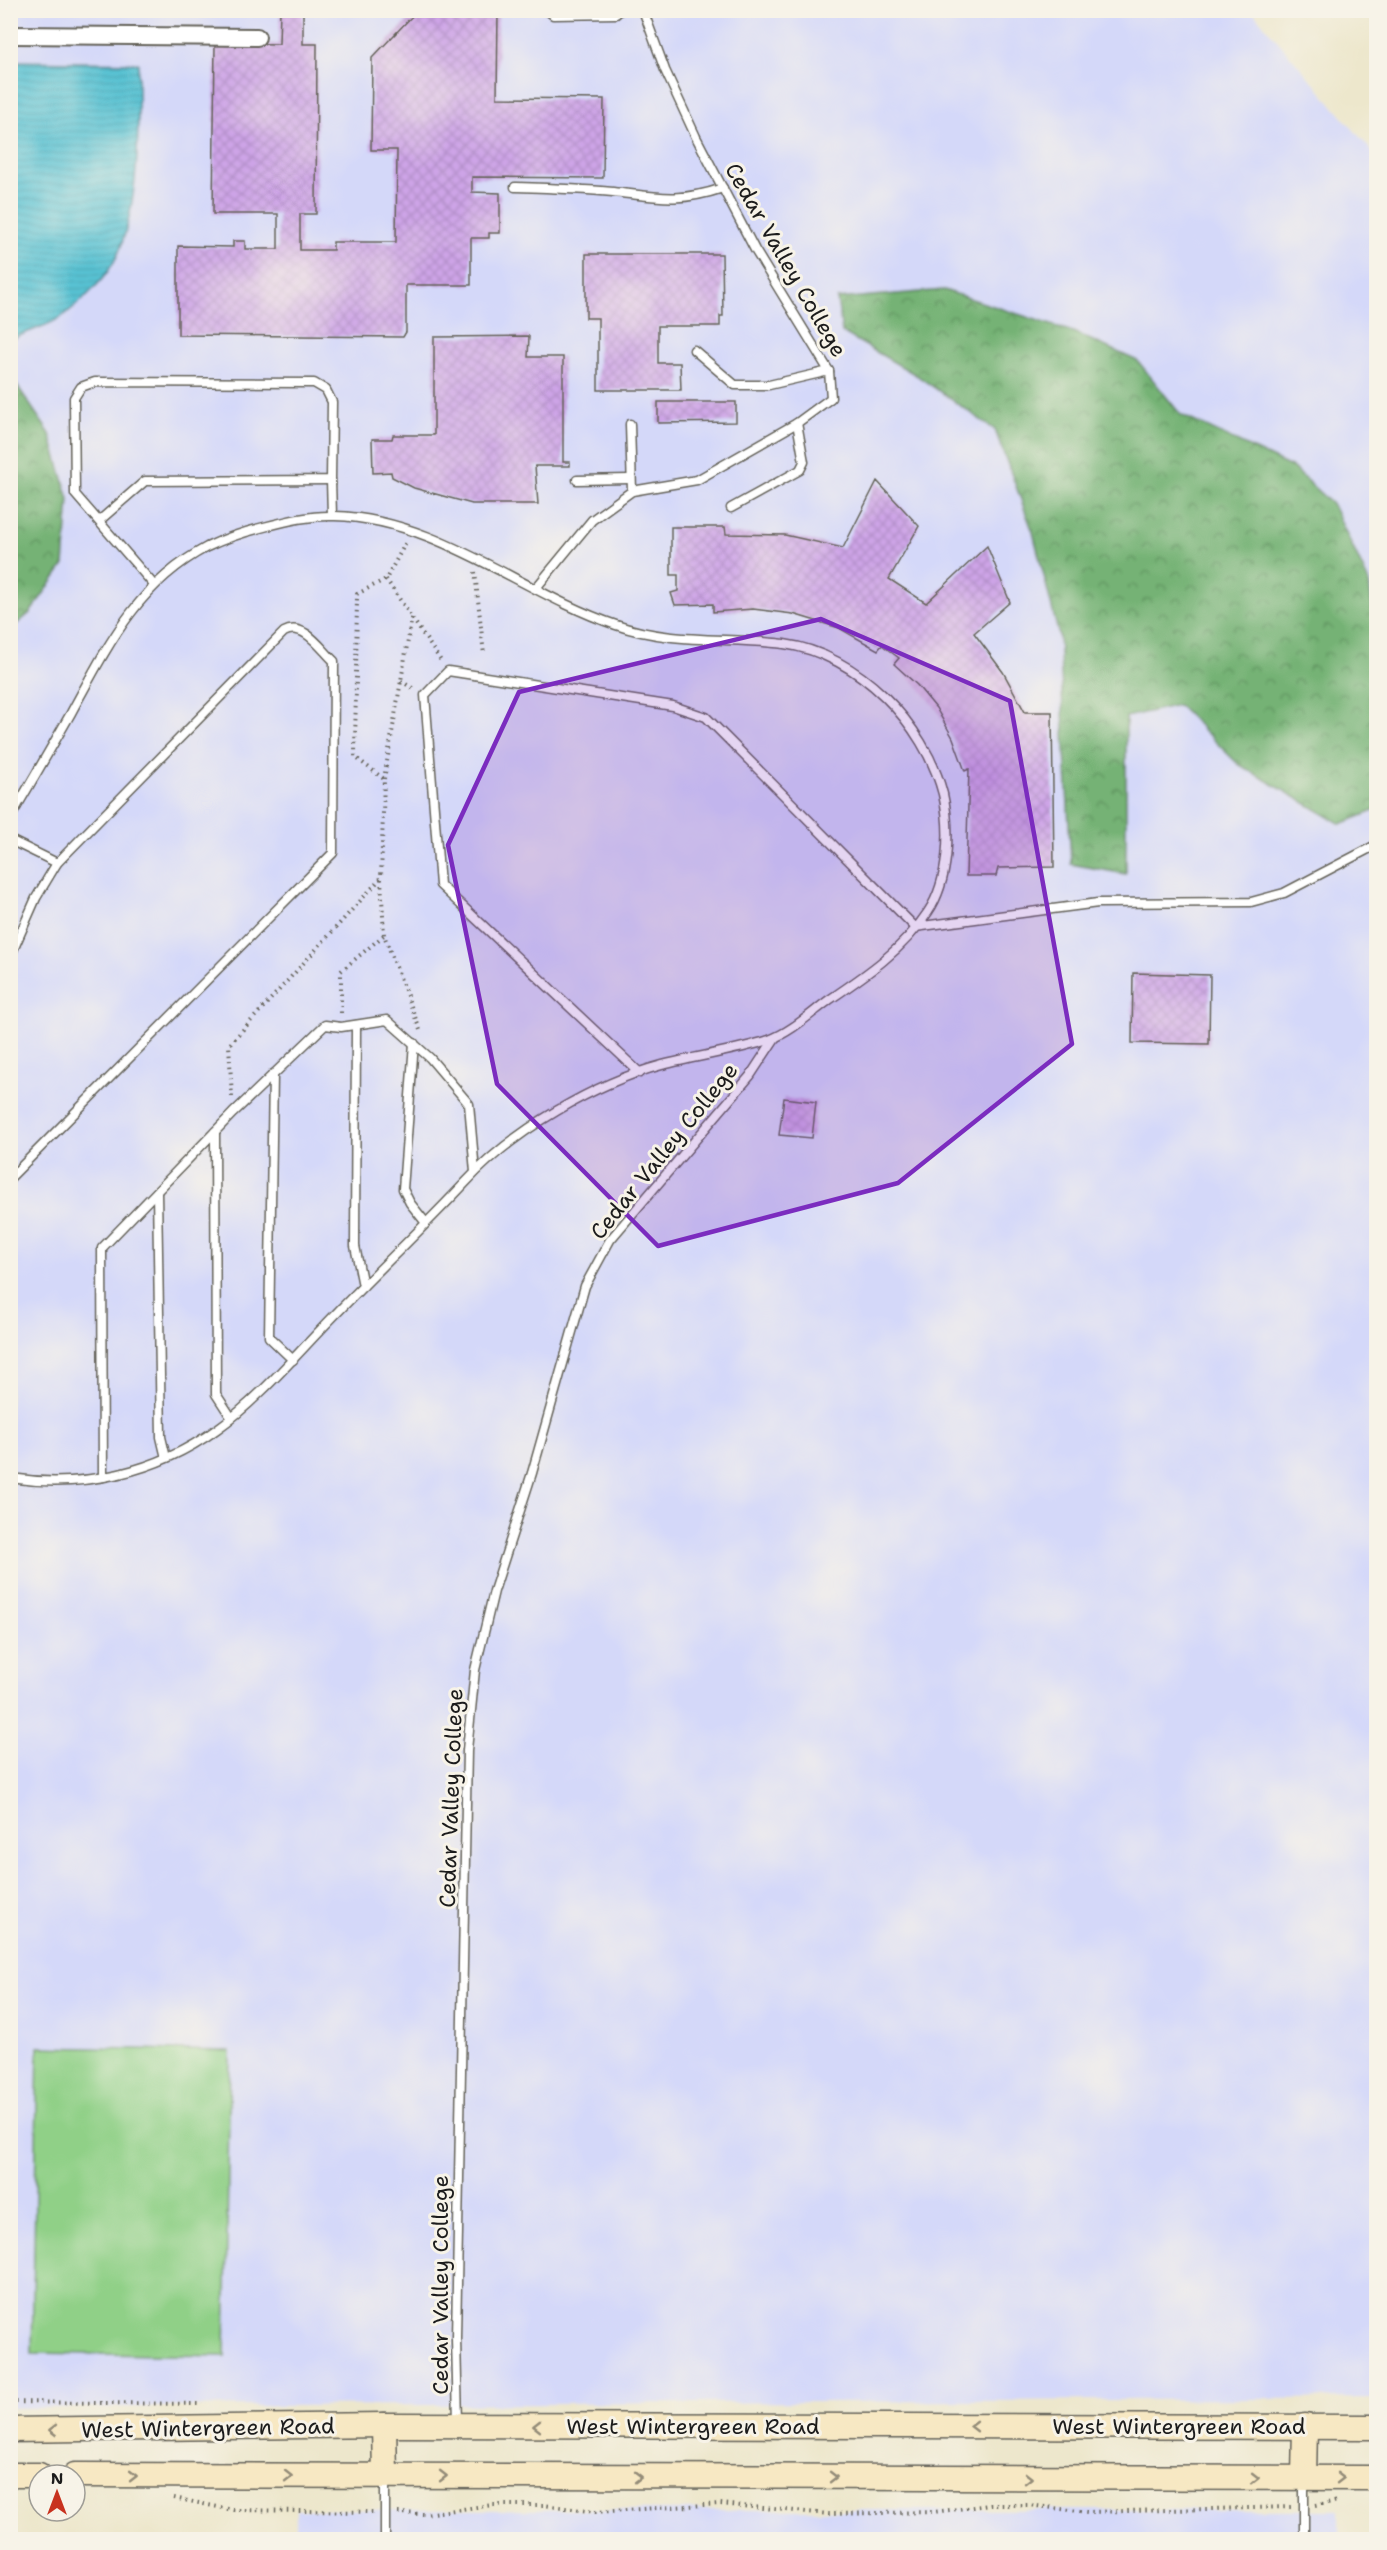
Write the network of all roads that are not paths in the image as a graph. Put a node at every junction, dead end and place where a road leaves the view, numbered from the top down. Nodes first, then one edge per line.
1 (547, 10) edge
2 (620, 10) edge
3 (643, 10) edge
4 (10, 35) edge
5 (257, 37) dead end
6 (515, 186) dead end
7 (723, 188) junction
8 (694, 350) dead end
9 (829, 371) junction
10 (797, 423) junction
11 (630, 424) dead end
12 (630, 479) junction
13 (331, 480) junction
14 (577, 480) dead end
15 (632, 491) junction
16 (731, 508) dead end
17 (332, 515) junction
18 (99, 521) junction
19 (154, 585) junction
20 (536, 588) junction
21 (10, 818) edge
22 (10, 840) edge
23 (1377, 845) edge
24 (57, 862) junction
25 (915, 927) junction
26 (10, 957) edge
27 (356, 1025) junction
28 (776, 1038) junction
29 (414, 1043) junction
30 (640, 1073) junction
31 (273, 1074) junction
32 (215, 1132) junction
33 (475, 1172) junction
34 (10, 1178) edge
35 (157, 1192) junction
36 (426, 1222) junction
37 (363, 1286) junction
38 (293, 1360) junction
39 (231, 1417) junction
40 (166, 1458) junction
41 (103, 1477) junction
42 (10, 1478) edge
43 (384, 2426) junction
44 (458, 2426) junction
45 (1305, 2426) junction
46 (1377, 2427) edge
47 (10, 2430) edge
48 (10, 2475) edge
49 (27, 2475) edge
50 (87, 2475) edge
51 (385, 2476) junction
52 (1304, 2478) junction
53 (1377, 2478) edge
54 (385, 2540) edge
55 (1304, 2540) edge

1 - 2 lane
3 - 7 lane, Cedar Valley College
4 - 5 street
6 - 7 lane
7 - 9 lane, Cedar Valley College
8 - 9 lane
9 - 10 lane, Cedar Valley College
10 - 15 lane, Cedar Valley College
10 - 16 lane
11 - 12 lane
12 - 14 lane
12 - 15 lane
13 - 17 lane
13 - 18 lane
13 - 18 lane
15 - 20 lane, Cedar Valley College
17 - 19 lane, Cedar Valley College
17 - 20 lane, Cedar Valley College
18 - 19 lane
19 - 21 lane, Cedar Valley College
20 - 25 lane, Cedar Valley College
22 - 24 lane
23 - 25 lane
24 - 26 lane
24 - 34 lane
25 - 28 lane, Cedar Valley College
25 - 30 lane
27 - 29 lane
27 - 31 lane
27 - 37 lane
28 - 30 lane, Cedar Valley College
28 - 44 lane, Cedar Valley College
29 - 33 lane
29 - 36 lane
30 - 33 lane, Cedar Valley College
31 - 32 lane
31 - 38 lane
32 - 35 lane
32 - 39 lane
33 - 36 lane, Cedar Valley College
35 - 40 lane
35 - 41 lane
36 - 37 lane, Cedar Valley College
37 - 38 lane, Cedar Valley College
38 - 39 lane, Cedar Valley College
39 - 40 lane, Cedar Valley College
40 - 41 lane, Cedar Valley College
41 - 42 lane, Cedar Valley College
43 - 44 main road, West Wintergreen Road
43 -> 47 main road, West Wintergreen Road
43 - 51 main road
45 -> 44 main road, West Wintergreen Road
45 - 46 main road, West Wintergreen Road
45 - 52 main road
48 - 49 main road
50 -> 51 main road, West Wintergreen Road
51 -> 52 main road, West Wintergreen Road
51 - 54 lane
52 -> 53 main road, West Wintergreen Road
52 - 55 lane

